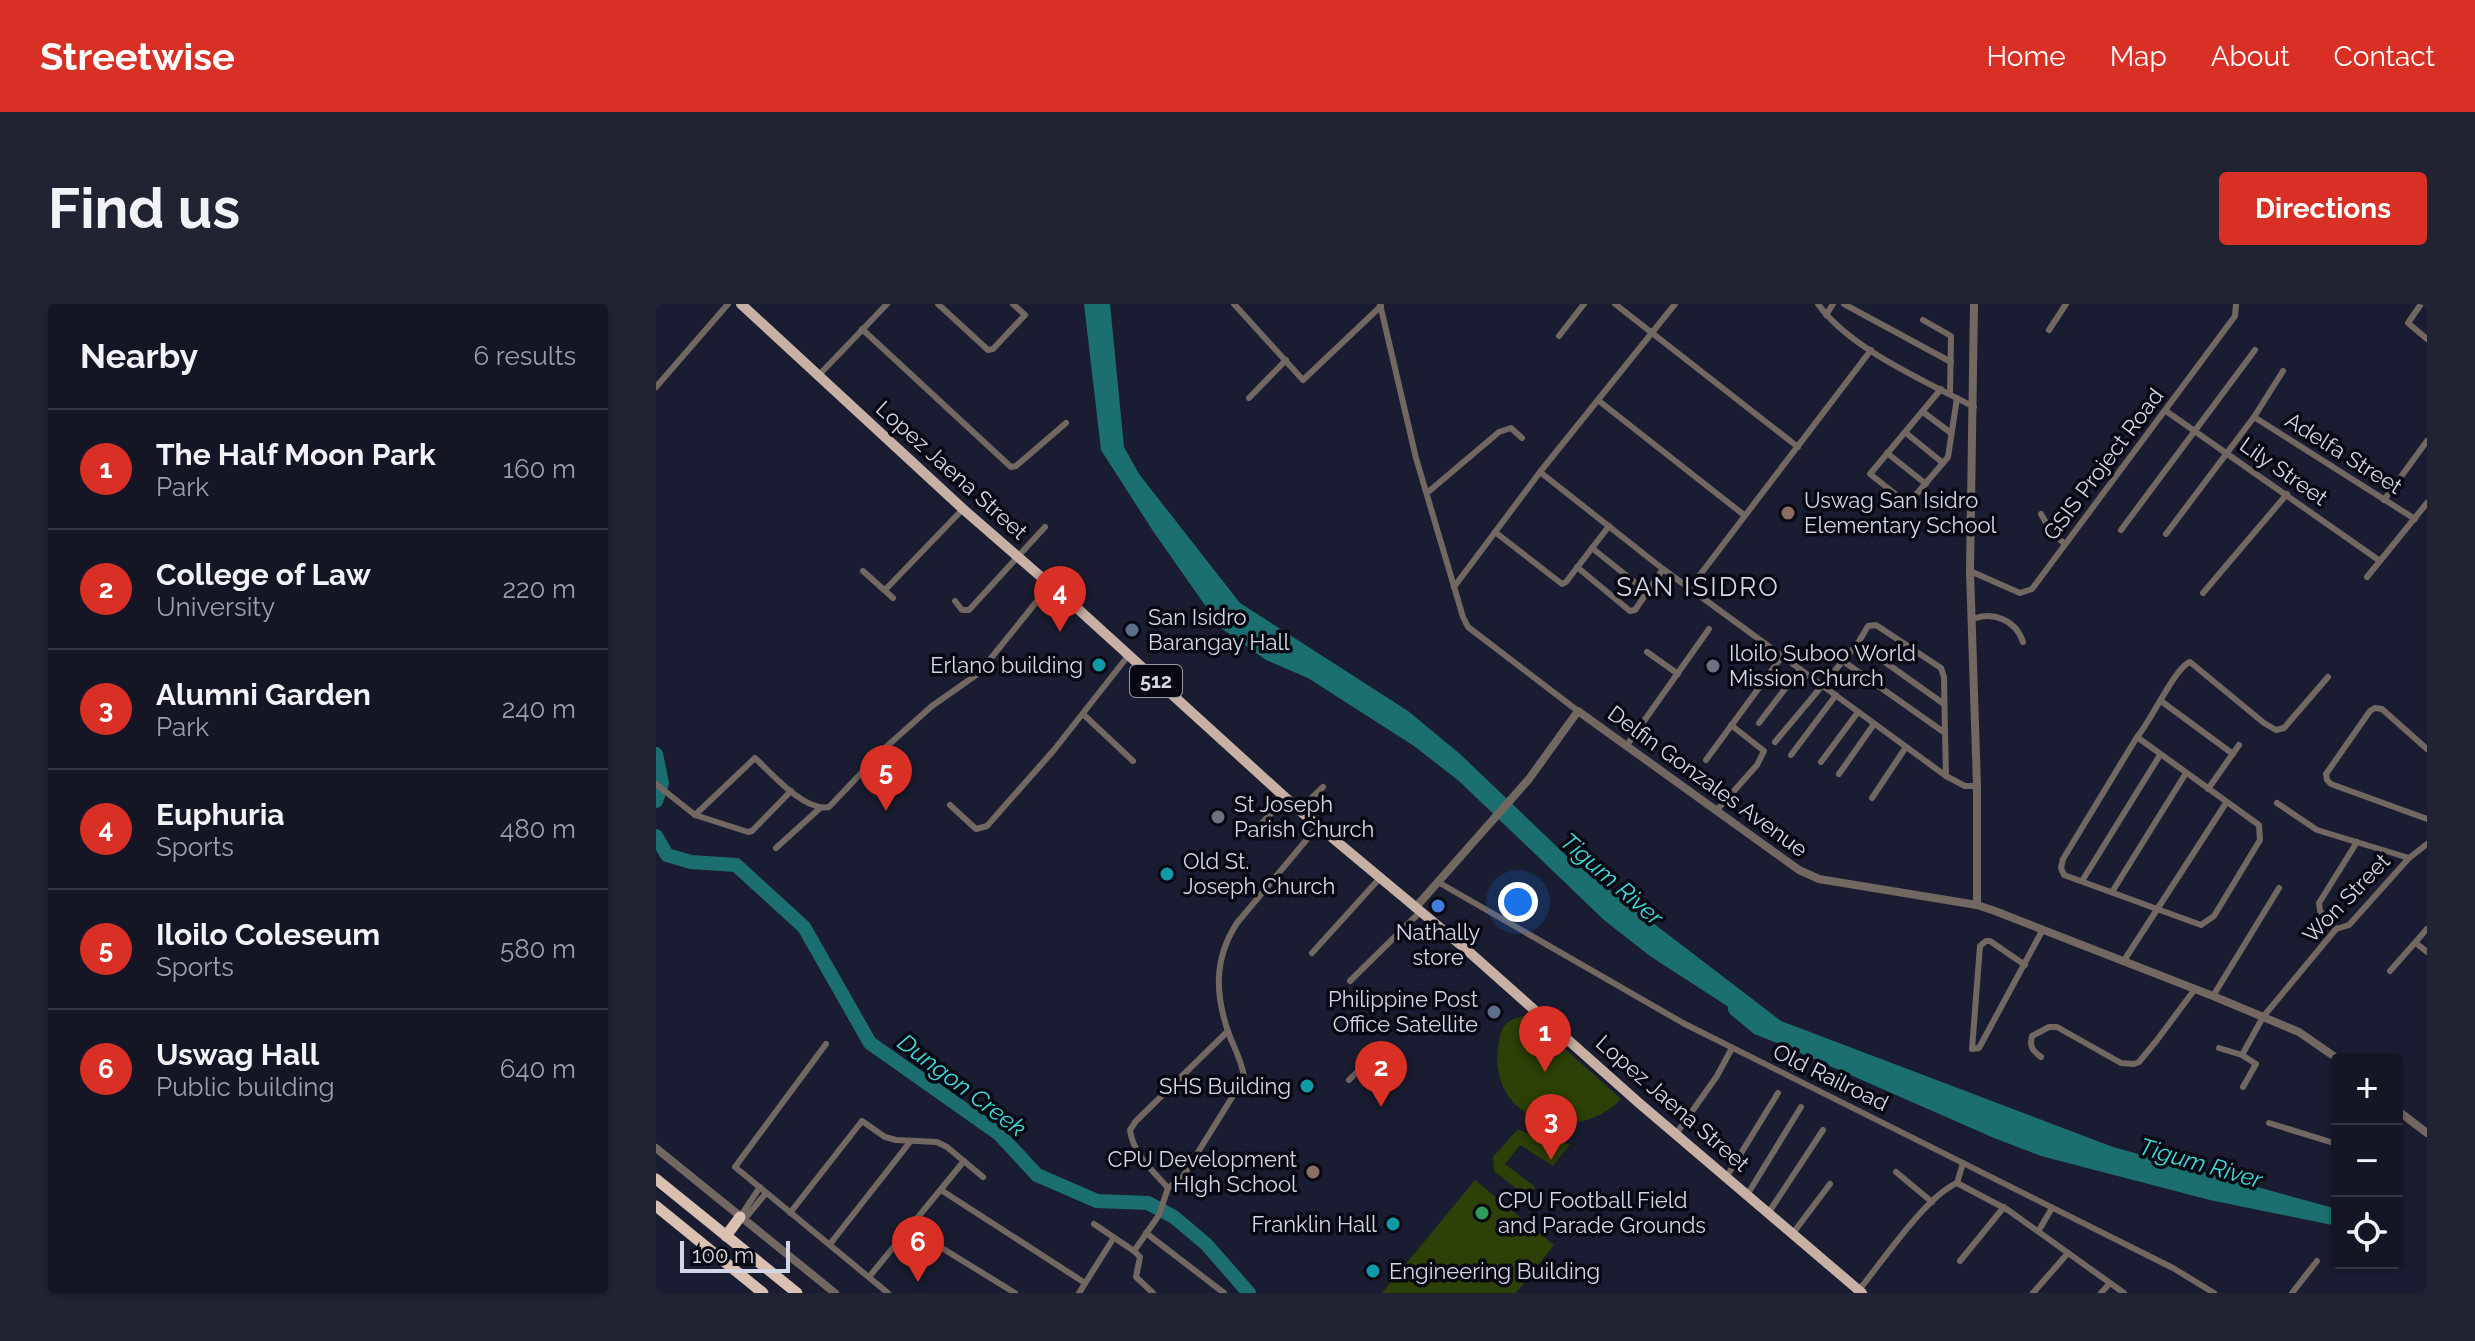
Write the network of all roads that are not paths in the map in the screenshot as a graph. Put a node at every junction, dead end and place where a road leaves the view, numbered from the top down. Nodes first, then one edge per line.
1 (728, 304) edge
2 (741, 304) edge
3 (873, 304) edge
4 (887, 304) edge
5 (938, 304) edge
6 (1013, 304) edge
7 (1234, 304) edge
8 (1584, 304) edge
9 (1615, 304) edge
10 (1675, 304) edge
11 (1818, 304) edge
12 (1833, 304) edge
13 (1844, 304) edge
14 (1974, 304) edge
15 (2066, 304) edge
16 (2236, 304) edge
17 (2421, 304) edge
18 (1380, 305) edge
19 (880, 311) junction
20 (1826, 315) junction
21 (1923, 320) dead end
22 (862, 329) junction
23 (2049, 330) dead end
24 (1652, 333) junction
25 (1559, 336) dead end
26 (2427, 339) edge
27 (1871, 350) junction
28 (2255, 350) dead end
29 (1286, 360) junction
30 (1951, 362) junction
31 (2283, 371) dead end
32 (818, 376) junction
33 (656, 387) edge
34 (1941, 389) junction
35 (1954, 396) junction
36 (1249, 398) dead end
37 (1599, 401) junction
38 (1974, 407) junction
39 (2166, 411) junction
40 (1923, 412) junction
41 (2254, 417) junction
42 (1066, 423) dead end
43 (2196, 432) junction
44 (1906, 433) junction
45 (1951, 433) junction
46 (1522, 438) dead end
47 (2427, 441) edge
48 (1798, 447) junction
49 (1887, 453) junction
50 (2226, 453) junction
51 (1943, 463) junction
52 (1540, 472) junction
53 (1926, 484) junction
54 (1427, 493) junction
55 (2287, 494) junction
56 (2384, 500) junction
57 (2427, 503) edge
58 (963, 509) junction
59 (2041, 514) dead end
60 (1744, 515) junction
61 (2415, 519) junction
62 (1609, 526) junction
63 (1045, 527) dead end
64 (2121, 530) dead end
65 (1495, 532) junction
66 (2166, 534) dead end
67 (2065, 544) junction
68 (1592, 548) junction
69 (1019, 557) junction
70 (2380, 561) junction
71 (1577, 567) junction
72 (1663, 569) junction
73 (863, 571) dead end
74 (1970, 571) junction
75 (2367, 577) dead end
76 (1050, 585) junction
77 (1454, 587) junction
78 (1690, 588) junction
79 (885, 590) junction
80 (1647, 592) junction
81 (2203, 593) dead end
82 (893, 598) dead end
83 (955, 601) dead end
84 (1971, 620) junction
85 (1709, 629) dead end
86 (2023, 642) dead end
87 (1858, 643) junction
88 (1647, 652) dead end
89 (1783, 655) junction
90 (1128, 656) junction
91 (1843, 661) junction
92 (1800, 669) junction
93 (1678, 674) junction
94 (2328, 677) dead end
95 (1822, 684) junction
96 (1836, 695) junction
97 (2161, 701) junction
98 (1944, 704) junction
99 (1578, 711) junction
100 (1858, 712) junction
101 (1083, 714) junction
102 (1759, 723) dead end
103 (1874, 724) junction
104 (1731, 725) junction
105 (1945, 733) junction
106 (2137, 737) junction
107 (1775, 742) dead end
108 (1627, 745) junction
109 (2239, 745) dead end
110 (1906, 747) junction
111 (2427, 749) edge
112 (2233, 754) junction
113 (1791, 755) dead end
114 (2160, 755) junction
115 (1706, 760) dead end
116 (1133, 761) dead end
117 (1821, 762) dead end
118 (2186, 773) junction
119 (1839, 774) dead end
120 (1946, 776) junction
121 (656, 784) edge
122 (1977, 786) junction
123 (1323, 787) dead end
124 (2208, 789) junction
125 (791, 791) junction
126 (1286, 798) junction
127 (1872, 798) dead end
128 (2226, 803) junction
129 (2277, 803) dead end
130 (950, 805) dead end
131 (819, 809) junction
132 (1299, 810) junction
133 (1716, 811) junction
134 (695, 815) junction
135 (2427, 819) edge
136 (1262, 823) dead end
137 (1318, 826) junction
138 (2357, 842) junction
139 (2427, 844) edge
140 (776, 848) dead end
141 (2409, 858) junction
142 (1379, 879) junction
143 (2082, 881) junction
144 (1438, 882) junction
145 (2279, 888) dead end
146 (2112, 892) junction
147 (1977, 905) junction
148 (2159, 909) junction
149 (1418, 910) junction
150 (2336, 929) junction
151 (2427, 929) edge
152 (2042, 931) junction
153 (2416, 943) junction
154 (2427, 952) edge
155 (1312, 953) dead end
156 (2123, 962) junction
157 (2025, 965) junction
158 (2390, 971) dead end
159 (1350, 981) dead end
160 (2195, 989) junction
161 (2213, 996) junction
162 (2263, 1017) junction
163 (1228, 1031) junction
164 (826, 1044) dead end
165 (1732, 1048) junction
166 (2219, 1048) dead end
167 (2331, 1054) edge
168 (2242, 1055) junction
169 (2041, 1057) dead end
170 (1362, 1067) dead end
171 (1349, 1080) dead end
172 (2243, 1087) dead end
173 (1778, 1093) dead end
174 (1801, 1107) dead end
175 (2403, 1115) edge
176 (2269, 1123) dead end
177 (1823, 1130) dead end
178 (2427, 1133) edge
179 (1676, 1134) junction
180 (910, 1142) junction
181 (2331, 1142) edge
182 (656, 1148) edge
183 (964, 1161) junction
184 (1963, 1163) junction
185 (1896, 1172) dead end
186 (1727, 1176) junction
187 (983, 1177) dead end
188 (656, 1179) edge
189 (1957, 1183) junction
190 (1830, 1184) dead end
191 (1168, 1188) junction
192 (763, 1190) junction
193 (941, 1190) junction
194 (1747, 1195) junction
195 (1932, 1202) junction
196 (656, 1206) edge
197 (2004, 1207) junction
198 (2052, 1208) junction
199 (1769, 1212) junction
200 (790, 1213) junction
201 (740, 1217) junction
202 (1094, 1224) dead end
203 (911, 1229) junction
204 (2039, 1230) junction
205 (1146, 1233) junction
206 (1793, 1233) junction
207 (726, 1236) junction
208 (1113, 1239) junction
209 (830, 1244) junction
210 (1134, 1251) junction
211 (2068, 1253) junction
212 (1960, 1261) dead end
213 (2317, 1261) dead end
214 (773, 1274) junction
215 (869, 1277) junction
216 (1085, 1283) junction
217 (2110, 1283) junction
218 (761, 1292) edge
219 (1859, 1292) edge
220 (797, 1293) edge
221 (835, 1293) edge
222 (888, 1293) edge
223 (1015, 1293) edge
224 (1079, 1293) edge
225 (1153, 1293) edge
226 (1224, 1293) edge
227 (2033, 1293) edge
228 (2101, 1293) edge
229 (2124, 1293) edge
230 (2214, 1293) edge
231 (2292, 1293) edge

1 - 33 street
2 - 32 main road, Lopez Jaena Street / 512
3 - 19 street
4 - 19 street
5 - 6 street
7 - 29 street
8 - 25 street
9 - 24 street
10 - 24 street
11 - 20 street
12 - 20 street
13 - 30 street
14 - 38 street
15 - 23 street
16 - 39 street, GSIS Project Road
17 - 26 street
18 - 29 street
18 - 54 street, Delfin Gonzales Avenue
19 - 22 street
20 - 27 street
21 - 30 street
22 - 32 street
22 - 42 street
24 - 37 street
24 - 48 street
27 - 34 street
27 - 48 street
28 - 43 street
29 - 36 street
30 - 35 street
31 - 41 street
32 - 58 main road, Lopez Jaena Street / 512
34 - 35 street
34 - 40 street
35 - 38 street
35 - 45 street
37 - 52 street
37 - 60 street
38 - 74 street
39 - 43 street, Lily Street
39 - 67 street, GSIS Project Road
40 - 44 street
40 - 45 street
41 - 50 street
41 - 56 street, Adelfa Street
43 - 50 street, Lily Street
43 - 64 street
44 - 49 street
44 - 51 street
45 - 51 street
46 - 54 street
47 - 56 street
48 - 60 street
49 - 53 street
49 - 53 street
50 - 55 street, Lily Street
50 - 66 street
51 - 53 street
52 - 62 street
52 - 65 street
54 - 77 street, Delfin Gonzales Avenue
55 - 70 street, Lily Street
55 - 81 street
56 - 61 street, Adelfa Street
57 - 61 street
58 - 69 main road, Lopez Jaena Street / 512
58 - 79 street
59 - 67 street
60 - 78 street
61 - 70 street
62 - 68 street
62 - 72 street
63 - 69 street
65 - 71 street
65 - 77 street
67 - 74 street, GSIS Project Road
68 - 71 street
68 - 80 street
69 - 76 main road, Lopez Jaena Street / 512
69 - 83 street
70 - 75 street
71 - 80 street
72 - 78 street
72 - 80 street
73 - 79 street
74 - 84 street
76 - 90 main road, Lopez Jaena Street / 512
76 - 131 street
77 - 99 street, Delfin Gonzales Avenue
78 - 89 street
79 - 82 street
84 - 86 street
84 - 122 street
85 - 93 street
87 - 91 street
87 - 98 street
87 - 98 street
88 - 93 street
89 - 92 street
89 - 104 street
90 - 101 street
90 - 126 main road, Lopez Jaena Street / 512
91 - 95 street
91 - 105 street
92 - 95 street
92 - 102 street
93 - 108 street
94 - 97 street
95 - 96 street
95 - 107 street
96 - 100 street
96 - 113 street
97 - 106 street
97 - 112 street
98 - 105 street
99 - 108 street, Delfin Gonzales Avenue
99 - 144 street
100 - 103 street
100 - 117 street
101 - 116 street
101 - 130 street
103 - 110 street
103 - 119 street
104 - 115 street
104 - 133 street
105 - 120 street
106 - 114 street
106 - 143 street
108 - 133 street, Delfin Gonzales Avenue
109 - 112 street
110 - 120 street
110 - 127 street
111 - 135 street
112 - 124 street
114 - 118 street
114 - 143 street
118 - 124 street
118 - 146 street
120 - 122 street
121 - 134 street
122 - 147 street
123 - 132 street
124 - 128 street
125 - 131 street
125 - 134 street
125 - 134 street
126 - 132 main road, Lopez Jaena Street / 512
126 - 136 street
128 - 148 street
128 - 148 street
129 - 138 street
131 - 140 street
132 - 137 main road, Lopez Jaena Street / 512
133 - 147 street, Delfin Gonzales Avenue
137 - 142 main road, Lopez Jaena Street / 512
137 - 163 street
138 - 141 street
138 - 150 street
139 - 141 street, Won Street
141 - 150 street, Won Street
142 - 149 main road, Lopez Jaena Street / 512
142 - 155 street
143 - 146 street
144 - 149 street
144 - 165 street, Old Railroad
145 - 161 street
146 - 148 street
147 - 152 street, Delfin Gonzales Avenue
148 - 156 street
149 - 159 street
149 - 179 main road, Lopez Jaena Street / 512
150 - 162 street, Won Street
151 - 153 street
152 - 156 street, Delfin Gonzales Avenue
152 - 157 street
153 - 154 street
153 - 158 street
156 - 160 street, Delfin Gonzales Avenue
157 - 157 street
160 - 161 street, Delfin Gonzales Avenue
160 - 169 street
161 - 162 street, Delfin Gonzales Avenue
162 - 167 street, Delfin Gonzales Avenue
162 - 168 street, Won Street
163 - 191 street
163 - 191 street
164 - 192 street
165 - 179 street
165 - 184 street, Old Railroad
166 - 168 street
168 - 172 street
170 - 171 street
173 - 186 street
174 - 194 street
175 - 178 street
176 - 181 street
177 - 199 street
179 - 186 main road, Lopez Jaena Street / 512
180 - 183 street
180 - 200 street
180 - 209 street
182 - 201 street
183 - 187 street
183 - 193 street
184 - 189 street
184 - 198 street, Old Railroad
185 - 195 street
186 - 194 main road, Lopez Jaena Street / 512
188 - 207 highway
189 - 195 street
189 - 197 street
190 - 206 street
191 - 205 street
192 - 200 street
192 - 201 street
193 - 203 street
193 - 216 street
194 - 199 main road, Lopez Jaena Street / 512
195 - 219 street
196 - 218 highway
197 - 204 street
197 - 212 street
198 - 204 street
198 - 230 street, Old Railroad
199 - 206 main road, Lopez Jaena Street / 512
200 - 209 street
201 - 207 highway
201 - 221 street
202 - 208 street
203 - 215 street
203 - 223 street
204 - 211 street
205 - 210 street
205 - 226 street
206 - 219 main road, Lopez Jaena Street / 512
207 - 214 highway
208 - 210 street
208 - 216 street
209 - 215 street
210 - 225 street
211 - 217 street
211 - 227 street
213 - 231 street
214 - 218 highway
214 - 220 highway
215 - 222 street
216 - 224 street
217 - 228 street
217 - 229 street

